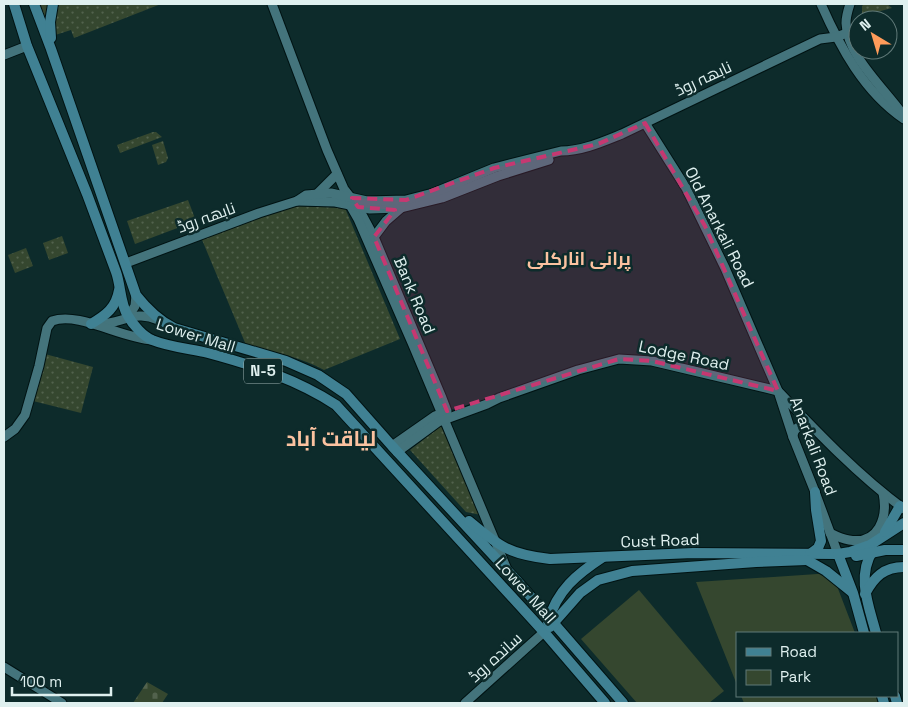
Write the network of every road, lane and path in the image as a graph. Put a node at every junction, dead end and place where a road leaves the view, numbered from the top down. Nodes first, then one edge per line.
1 (14, 4) edge
2 (34, 4) edge
3 (53, 4) edge
4 (272, 4) edge
5 (821, 4) edge
6 (850, 4) edge
7 (847, 33) junction
8 (836, 37) junction
9 (27, 46) junction
10 (51, 49) junction
11 (4, 54) edge
12 (904, 118) edge
13 (645, 123) junction
14 (572, 151) junction
15 (338, 174) junction
16 (318, 193) junction
17 (350, 198) junction
18 (297, 201) junction
19 (401, 208) junction
20 (374, 237) junction
21 (126, 263) junction
22 (120, 284) junction
23 (136, 295) junction
24 (128, 317) junction
25 (163, 322) junction
26 (91, 324) junction
27 (153, 340) junction
28 (759, 349) joint
29 (778, 391) junction
30 (444, 414) junction
31 (810, 426) junction
32 (793, 437) junction
33 (4, 438) edge
34 (394, 449) junction
35 (432, 488) junction
36 (815, 492) junction
37 (883, 493) junction
38 (903, 505) edge
39 (904, 522) edge
40 (830, 533) junction
41 (882, 538) junction
42 (495, 543) junction
43 (904, 550) edge
44 (871, 553) junction
45 (604, 556) junction
46 (809, 557) junction
47 (839, 557) junction
48 (904, 567) edge
49 (507, 571) junction
50 (853, 593) junction
51 (865, 594) junction
52 (552, 620) junction
53 (544, 632) junction
54 (864, 632) edge
55 (876, 632) edge
56 (4, 668) edge
57 (62, 703) edge
58 (465, 703) edge
59 (606, 703) edge
60 (623, 703) edge

1 - 9 main road, Lower Mall / N-5
2 - 10 main road, Lower Mall / N-5
3 - 10 main road
4 - 15 street, Bank Road
5 - 8 street
6 - 7 street
7 - 8 street, نابھہ روڈ
7 - 12 street
8 - 12 street
8 - 13 street, نابھہ روڈ
9 - 11 street
9 - 22 main road, Lower Mall / N-5
10 - 21 main road, Lower Mall / N-5
13 - 14 street, نابھہ روڈ
13 - 28 street, Old Anarkali Road
14 - 17 street, نابھہ روڈ
14 - 19 street, نابھہ روڈ
15 - 16 street
15 - 17 street, Bank Road
16 - 17 street, نابھہ روڈ
16 - 18 street, نابھہ روڈ
17 - 18 street, نابھہ روڈ
17 - 19 street, نابھہ روڈ
17 - 20 street, Bank Road
17 - 30 street, Bank Road
18 - 21 street, نابھہ روڈ
19 - 20 street
20 - 30 street, Bank Road
21 - 23 main road, Lower Mall / N-5
22 - 24 main road, Lower Mall / N-5
22 - 26 main road
23 - 24 street
23 - 25 main road, Lower Mall / N-5
24 - 25 street
24 - 26 street
24 - 27 main road, Lower Mall / N-5
25 - 34 main road, Lower Mall / N-5
26 - 27 street
26 - 33 street
27 - 53 main road, Lower Mall / N-5
28 - 29 street, Anarkali Road
29 - 30 street, Lodge Road
29 - 31 street
29 - 32 street, Anarkali Road
30 - 34 street, Lodge Road
30 - 42 street, Bank Road
31 - 32 street
31 - 37 street
32 - 36 street, Anarkali Road
34 - 35 main road, Lower Mall / N-5
35 - 42 main road, Cust Road
35 - 49 main road, Lower Mall / N-5
36 - 40 street, Anarkali Road
36 - 46 main road
37 - 38 street
37 - 40 street
38 - 41 main road
39 - 41 main road, Cust Road
40 - 47 street, Anarkali Road
41 - 44 main road
41 - 47 main road, Cust Road
42 - 45 main road, Cust Road
42 - 49 street, Bank Road
43 - 44 main road, Cust Road
44 - 47 main road, Cust Road
44 - 51 main road
45 - 46 main road, Cust Road
45 - 52 main road
46 - 47 main road, Cust Road
46 - 50 main road
46 - 52 main road, Cust Road
47 - 50 main road
48 - 51 main road
49 - 52 main road, Lower Mall / N-5
50 - 54 main road
51 - 55 main road
52 - 53 main road
52 - 60 main road, Lower Mall / N-5
53 - 58 street, ساندہ روڈ
53 - 59 main road, Lower Mall / N-5
56 - 57 street

